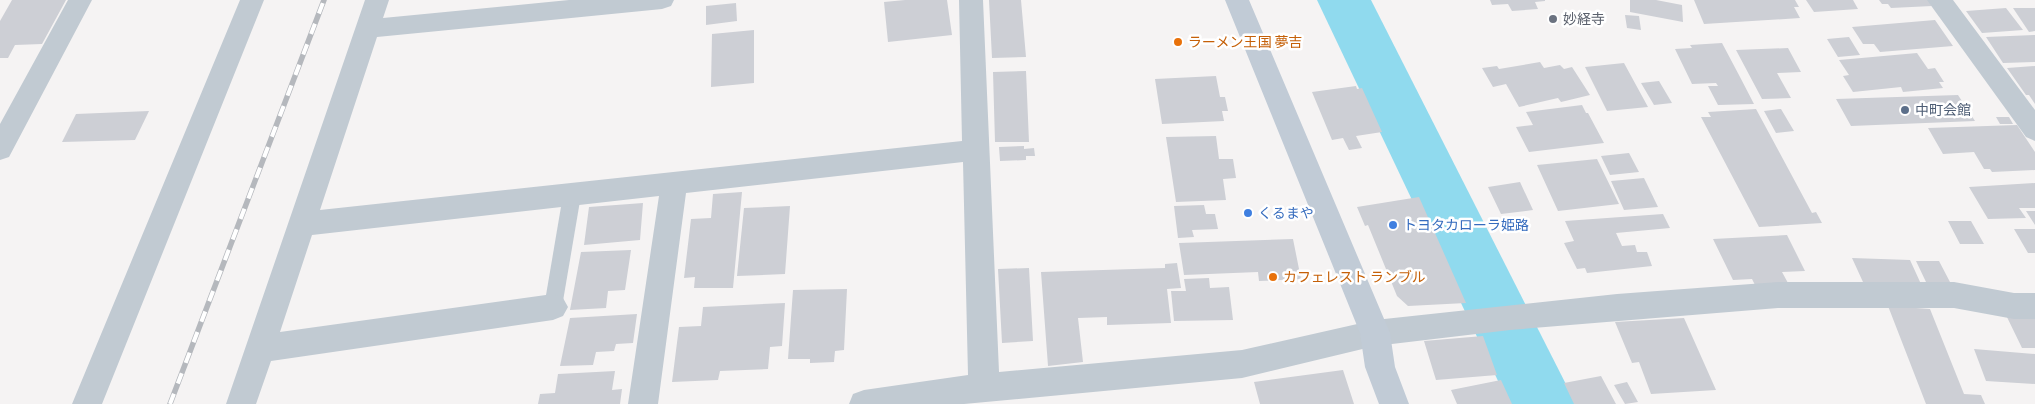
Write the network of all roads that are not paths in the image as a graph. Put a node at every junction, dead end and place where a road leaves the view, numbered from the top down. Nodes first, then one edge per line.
1 (80, 0) edge
2 (252, 0) edge
3 (377, 0) edge
4 (662, 0) edge
5 (971, 0) edge
6 (1237, 0) edge
7 (1939, 0) edge
8 (367, 29) junction
9 (2035, 130) edge
10 (0, 149) edge
11 (976, 150) junction
12 (674, 184) junction
13 (572, 195) junction
14 (301, 224) junction
15 (553, 306) joint
16 (2035, 306) edge
17 (1375, 333) junction
18 (258, 349) junction
19 (984, 388) junction
20 (87, 404) edge
21 (241, 404) edge
22 (643, 404) edge
23 (864, 404) edge
24 (1394, 404) edge

1 - 10 street
2 - 20 street
3 - 8 street
4 - 8 street
5 - 11 street
6 - 17 street
7 - 9 street
8 - 14 street
11 - 12 street
11 - 19 street
12 - 13 street
12 - 22 street
13 - 14 street
13 - 15 lane
14 - 18 street
15 - 18 street
16 - 17 street
17 - 19 street
17 - 24 street
18 - 21 street
19 - 23 street

